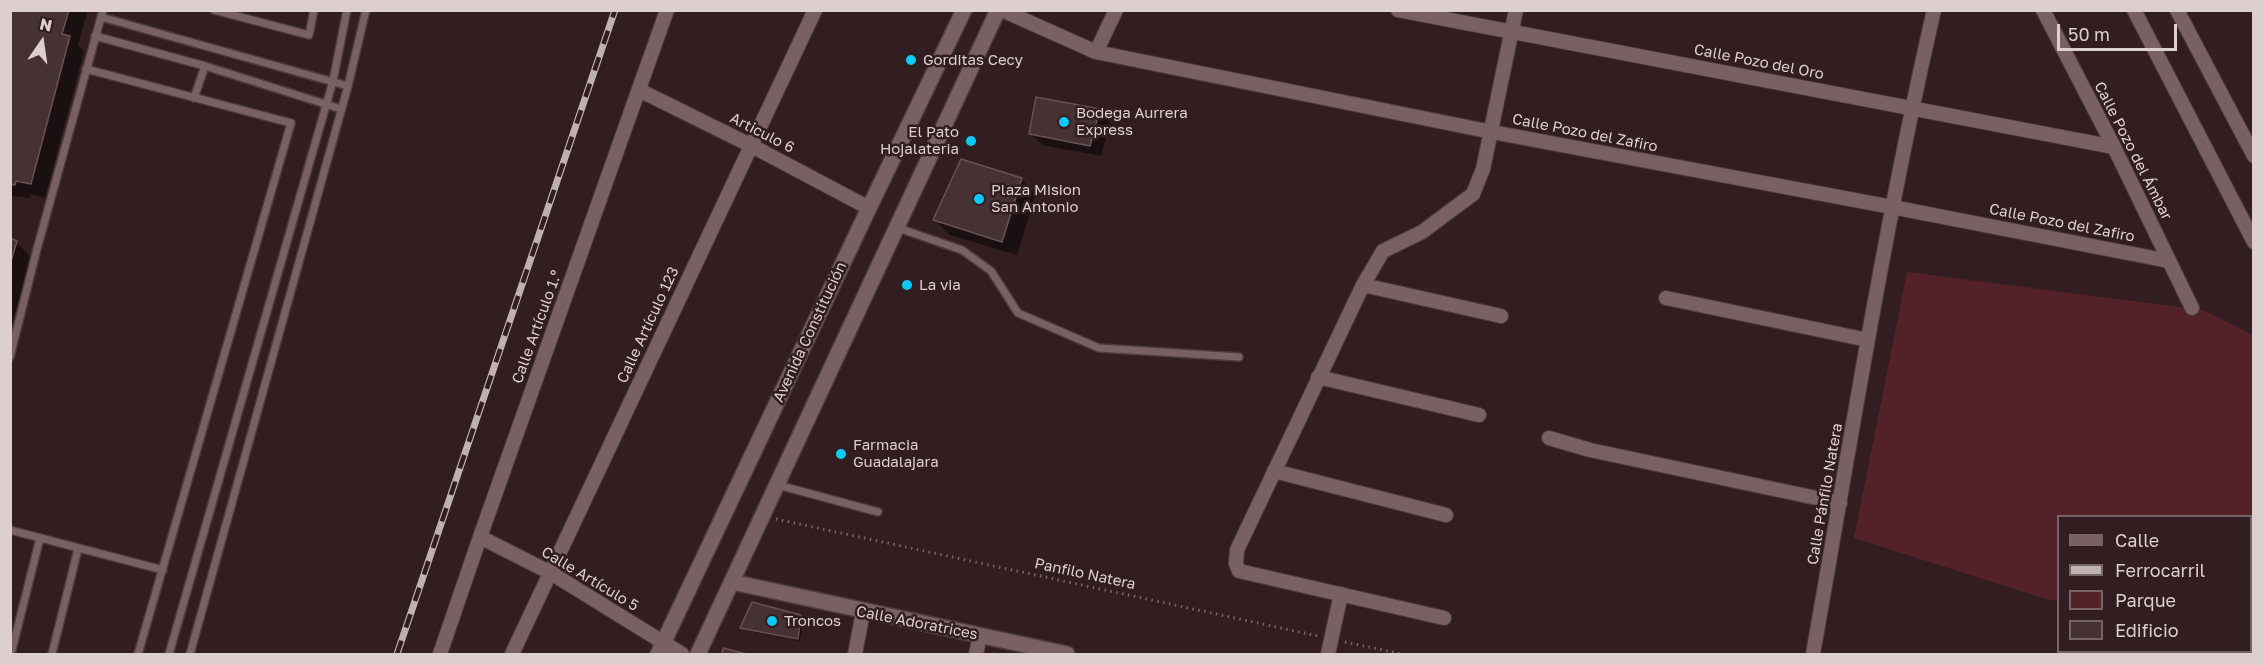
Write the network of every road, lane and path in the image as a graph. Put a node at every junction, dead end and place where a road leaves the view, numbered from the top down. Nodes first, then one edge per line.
1 (214, 10) edge
2 (314, 10) edge
3 (347, 10) edge
4 (366, 10) edge
5 (669, 10) edge
6 (815, 10) edge
7 (964, 10) edge
8 (1000, 10) edge
9 (1116, 10) edge
10 (1398, 10) edge
11 (1516, 10) edge
12 (1934, 10) edge
13 (2043, 10) edge
14 (2134, 10) edge
15 (2177, 10) edge
16 (102, 14) edge
17 (1512, 32) junction
18 (95, 36) junction
19 (1096, 52) junction
20 (205, 66) junction
21 (86, 69) junction
22 (333, 81) junction
23 (348, 86) junction
24 (639, 90) junction
25 (194, 98) junction
26 (326, 104) junction
27 (1911, 108) junction
28 (341, 109) junction
29 (1492, 132) junction
30 (750, 145) junction
31 (2114, 147) junction
32 (2253, 156) edge
33 (1892, 207) junction
34 (868, 208) junction
35 (898, 228) junction
36 (2253, 242) edge
37 (2169, 261) junction
38 (1363, 285) junction
39 (1666, 298) dead end
40 (2192, 308) dead end
41 (1501, 316) dead end
42 (1868, 340) junction
43 (10, 357) edge
44 (1239, 357) dead end
45 (1318, 377) junction
46 (1479, 415) dead end
47 (1549, 438) dead end
48 (1274, 471) junction
49 (778, 484) junction
50 (1840, 503) junction
51 (878, 512) dead end
52 (1446, 515) dead end
53 (763, 516) junction
54 (10, 531) edge
55 (480, 537) junction
56 (40, 538) junction
57 (78, 549) junction
58 (162, 570) junction
59 (551, 573) junction
60 (732, 582) junction
61 (1341, 594) junction
62 (863, 612) junction
63 (1444, 618) dead end
64 (10, 619) edge
65 (20, 621) junction
66 (980, 635) junction
67 (1332, 639) junction
68 (661, 648) edge
69 (11, 654) edge
70 (52, 654) edge
71 (138, 654) edge
72 (169, 654) edge
73 (190, 654) edge
74 (440, 654) edge
75 (512, 654) edge
76 (682, 654) edge
77 (698, 654) edge
78 (855, 654) edge
79 (976, 654) edge
80 (1067, 654) edge
81 (1328, 654) edge
82 (1402, 654) edge
83 (1813, 654) edge

1 - 2 lane
3 - 22 lane
4 - 23 lane
5 - 24 street, Calle Artículo 1.º
6 - 30 street, Calle Artículo 123
7 - 34 main road, Avenida Constitución
8 - 19 street, Calle Pozo del Zafiro
8 - 35 main road
9 - 19 street
10 - 17 street, Calle Pozo del Oro
11 - 17 street
12 - 27 street
13 - 31 street, Calle Pozo del Ámbar
14 - 36 street
15 - 32 street
16 - 18 lane
16 - 22 lane
17 - 27 street, Calle Pozo del Oro
17 - 29 street
18 - 20 lane
18 - 21 lane
19 - 29 street, Calle Pozo del Zafiro
20 - 25 lane
20 - 26 lane
21 - 25 lane
21 - 43 lane
22 - 23 lane
22 - 26 lane
23 - 28 lane
24 - 30 street, Articulo 6
24 - 55 street, Calle Artículo 1.º
25 - 58 lane
26 - 28 lane
26 - 72 lane
27 - 31 street, Calle Pozo del Oro
27 - 33 street
28 - 73 lane
29 - 33 street, Calle Pozo del Zafiro
29 - 38 street
30 - 34 street, Articulo 6
30 - 59 street, Calle Artículo 123
31 - 37 street, Calle Pozo del Ámbar
33 - 37 street, Calle Pozo del Zafiro
33 - 42 street, Calle Pánfilo Natera
34 - 68 main road, Avenida Constitución
35 - 44 lane
35 - 49 main road
37 - 40 street, Calle Pozo del Ámbar
38 - 41 street
38 - 45 street
39 - 42 street
42 - 50 street, Calle Pánfilo Natera
45 - 46 street
45 - 48 street
47 - 50 street
48 - 52 street
48 - 61 street
49 - 51 lane
49 - 53 main road
50 - 83 street, Calle Pánfilo Natera
53 - 60 main road
53 - 67 path, Panfilo Natera
54 - 56 lane
55 - 59 street, Calle Artículo 5
55 - 74 street, Calle Artículo 1.º
56 - 57 lane
56 - 65 lane
57 - 58 lane
57 - 70 lane
58 - 71 lane
59 - 68 street, Calle Artículo 5
59 - 75 street, Calle Artículo 123
60 - 62 main road, Calle Adoratrices
60 - 77 main road
61 - 63 street
61 - 67 street
62 - 66 main road, Calle Adoratrices
62 - 78 street
64 - 65 lane
65 - 69 lane
66 - 79 street
66 - 80 main road, Calle Adoratrices
67 - 81 street
67 - 82 path, Panfilo Natera
68 - 76 street, Calle Artículo 5

